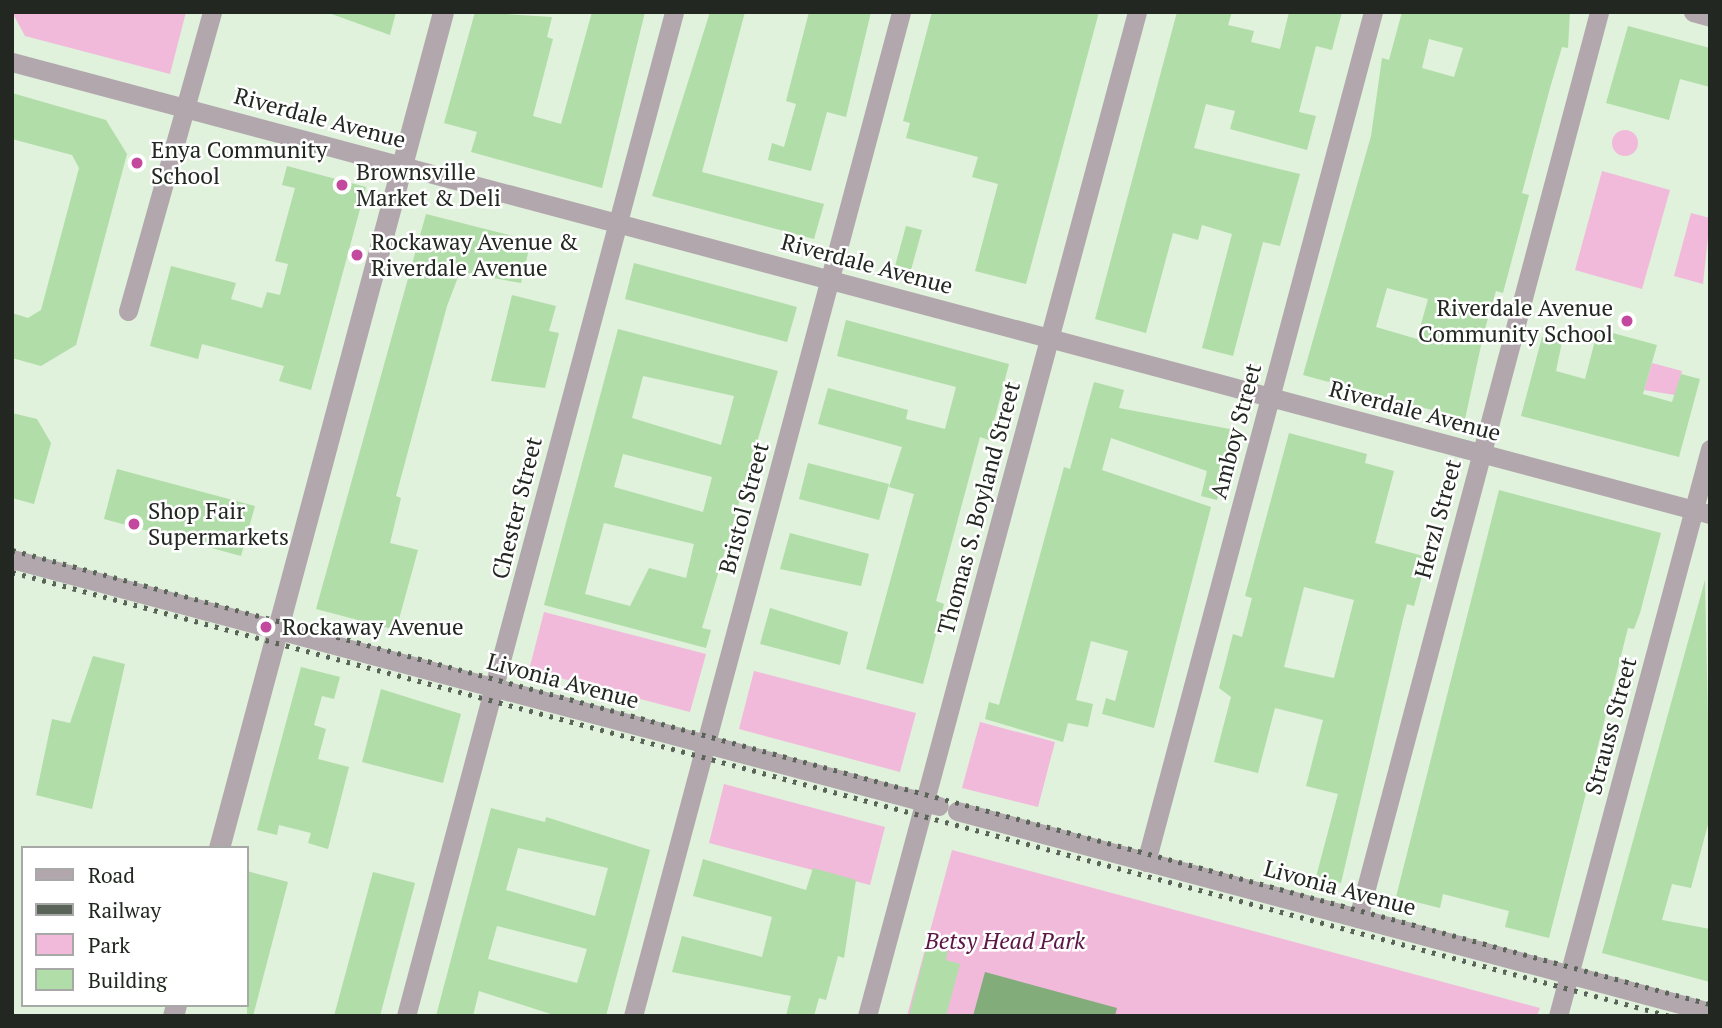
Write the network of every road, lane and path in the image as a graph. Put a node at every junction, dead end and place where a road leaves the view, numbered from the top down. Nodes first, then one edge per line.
1 (212, 12) edge
2 (443, 12) edge
3 (674, 12) edge
4 (901, 12) edge
5 (1137, 12) edge
6 (1373, 12) edge
7 (1600, 12) edge
8 (1693, 12) edge
9 (1710, 17) edge
10 (12, 62) edge
11 (186, 108) junction
12 (403, 165) junction
13 (618, 223) junction
14 (830, 279) junction
15 (128, 310) dead end
16 (1050, 338) junction
17 (1270, 397) junction
18 (1710, 449) edge
19 (1481, 453) junction
20 (1702, 512) edge
21 (12, 559) edge
22 (279, 631) junction
23 (495, 687) junction
24 (706, 745) junction
25 (940, 807) junction
26 (220, 846) edge
27 (1146, 862) junction
28 (1358, 918) junction
29 (1569, 976) junction
30 (1710, 1012) edge
31 (406, 1016) edge
32 (633, 1016) edge
33 (867, 1016) edge
34 (1559, 1016) edge

1 - 11 street
2 - 12 street
3 - 13 street, Chester Street
4 - 14 street, Bristol Street
5 - 16 street, Thomas S. Boyland Street
6 - 17 street, Amboy Street
7 - 19 street, Herzl Street
8 - 9 street
10 - 11 street, Riverdale Avenue
11 - 12 street, Riverdale Avenue
11 - 15 street
12 - 13 street, Riverdale Avenue
12 - 22 street
13 - 14 street, Riverdale Avenue
13 - 23 street, Chester Street
14 - 16 street, Riverdale Avenue
14 - 24 street, Bristol Street
16 - 17 street, Riverdale Avenue
16 - 25 street, Thomas S. Boyland Street
17 - 19 street, Riverdale Avenue
17 - 27 street, Amboy Street
18 - 20 street, Strauss Street
19 - 20 street, Riverdale Avenue
19 - 28 street, Herzl Street
20 - 29 street, Strauss Street
21 - 22 street, Livonia Avenue
22 - 23 street, Livonia Avenue
22 - 26 street
23 - 24 street, Livonia Avenue
23 - 31 street, Chester Street
24 - 25 street, Livonia Avenue
24 - 32 street, Bristol Street
25 - 27 street, Livonia Avenue
25 - 33 street, Thomas S. Boyland Street
27 - 28 street, Livonia Avenue
28 - 29 street, Livonia Avenue
29 - 30 street, Livonia Avenue
29 - 34 street, Strauss Street

